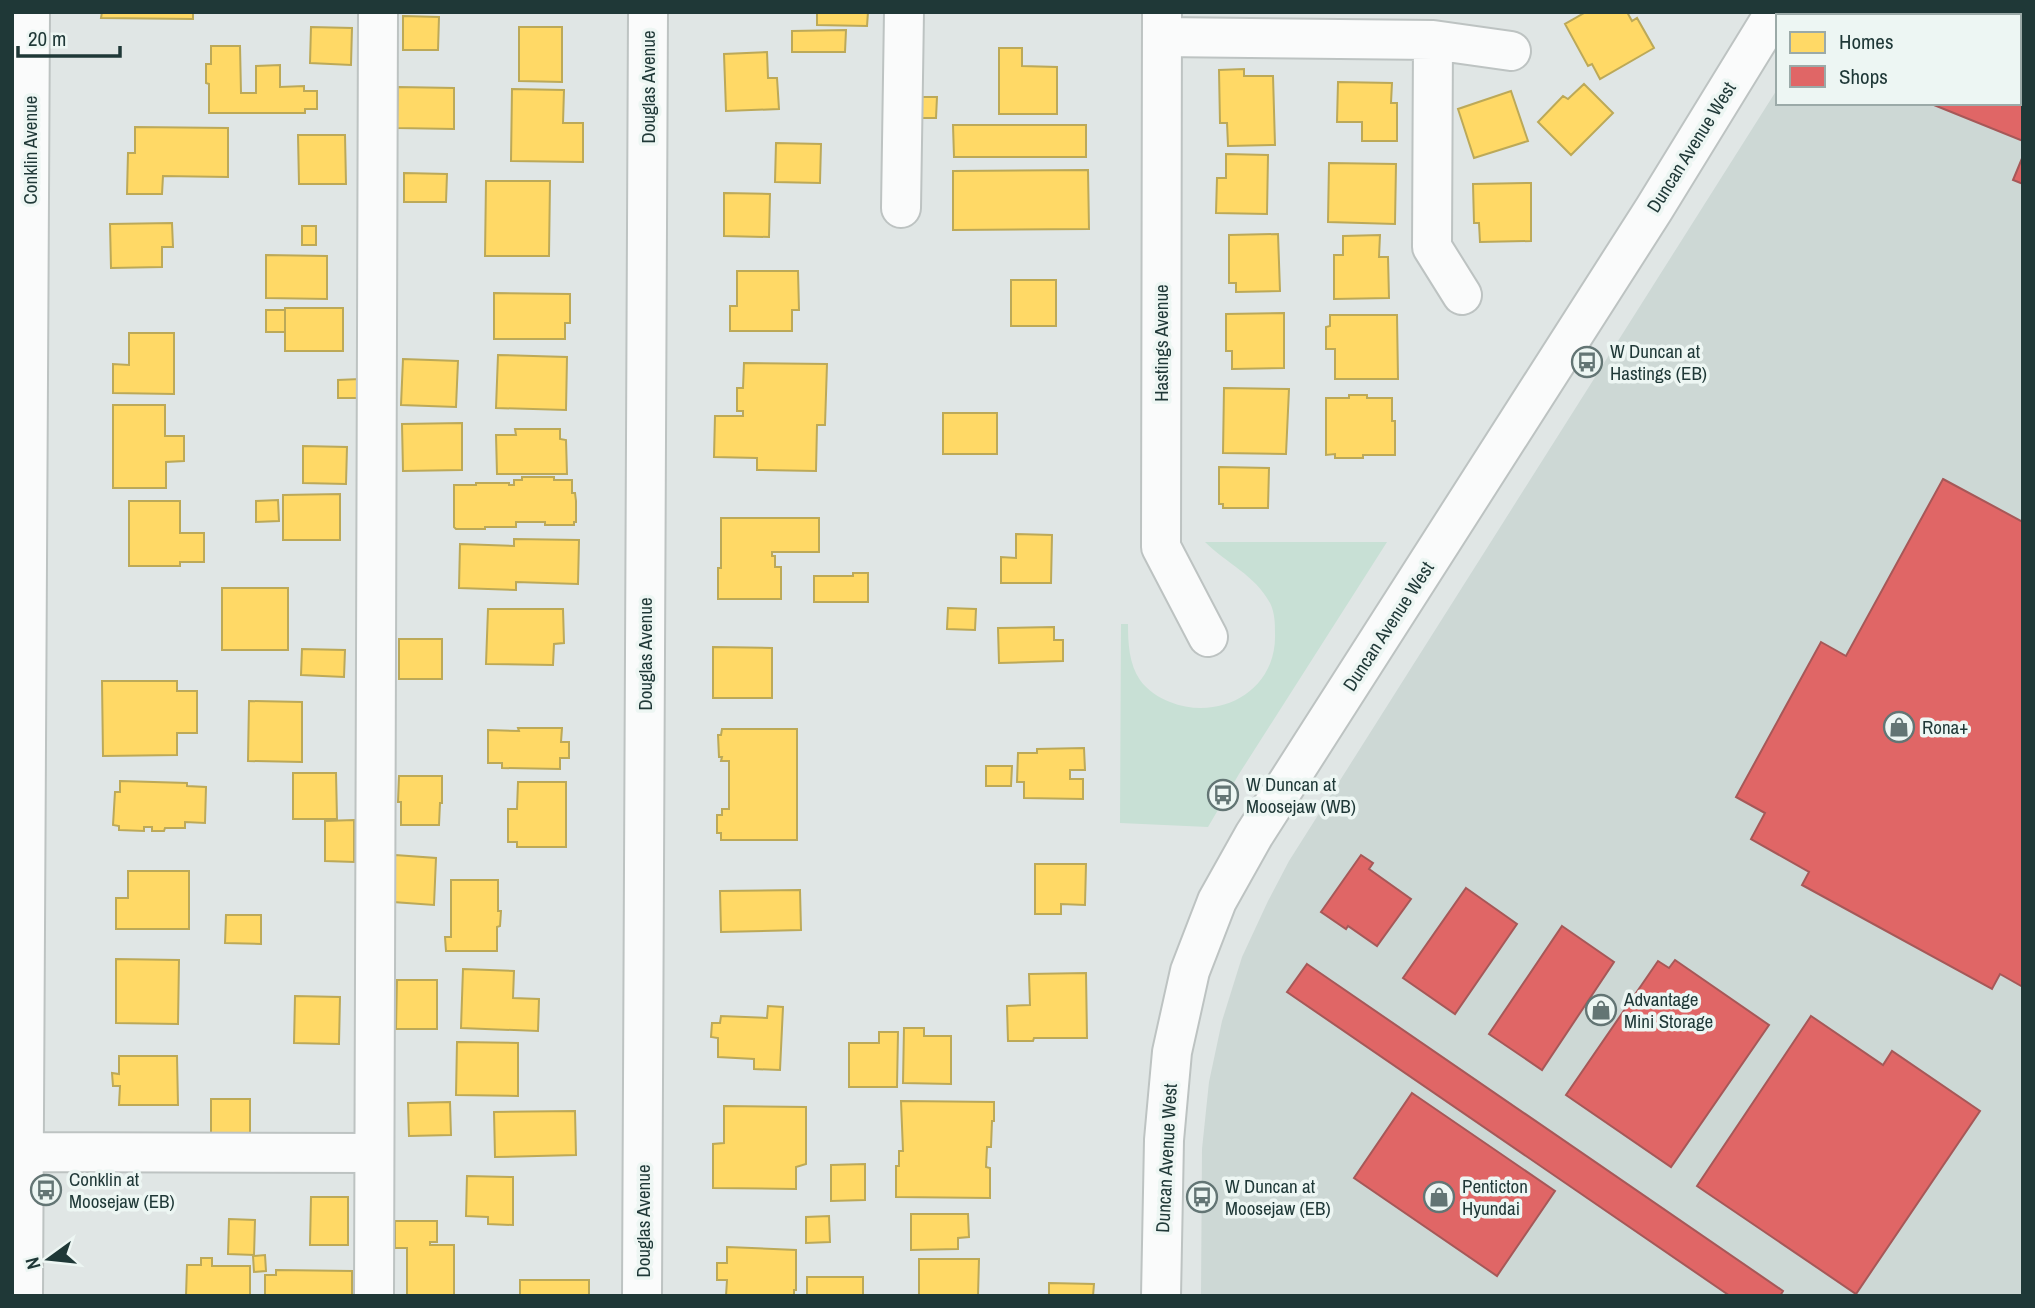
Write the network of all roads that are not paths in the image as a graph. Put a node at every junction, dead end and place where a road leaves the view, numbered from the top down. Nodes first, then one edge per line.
1 (30, 12) edge
2 (378, 12) edge
3 (648, 12) edge
4 (904, 12) edge
5 (1775, 12) edge
6 (1162, 24) edge
7 (1433, 40) junction
8 (1511, 51) dead end
9 (901, 208) dead end
10 (1462, 295) dead end
11 (1208, 636) dead end
12 (18, 1152) edge
13 (374, 1153) junction
14 (23, 1296) edge
15 (374, 1296) edge
16 (642, 1296) edge
17 (1161, 1296) edge

1 - 12 street, Conklin Avenue
2 - 13 street
3 - 16 street, Douglas Avenue
4 - 9 street
5 - 17 street, Duncan Avenue West
6 - 7 street, Hastings Avenue
6 - 11 street, Hastings Avenue
7 - 8 street, Hastings Avenue
7 - 10 street
12 - 13 street
12 - 14 street, Conklin Avenue
13 - 15 street

